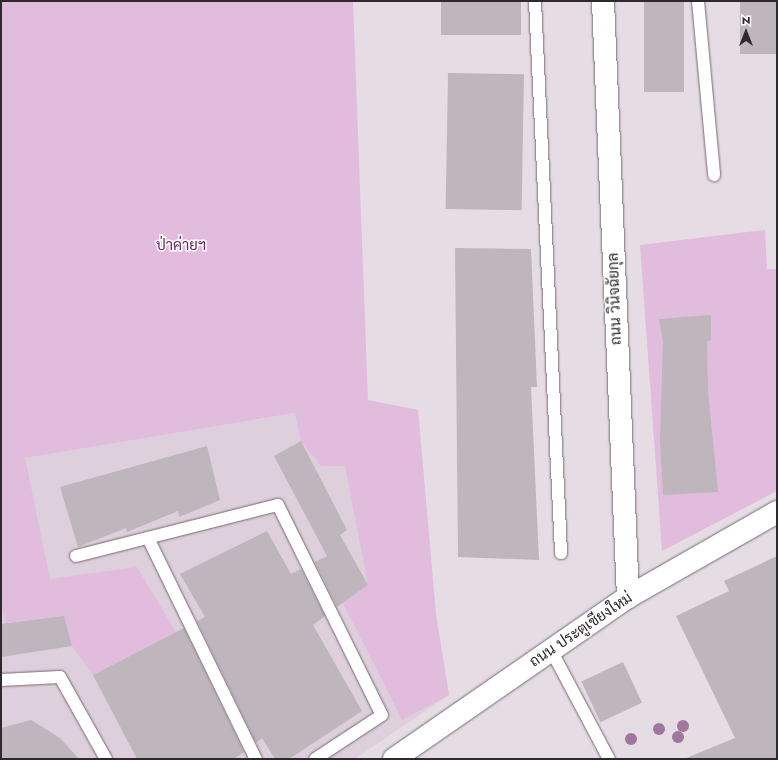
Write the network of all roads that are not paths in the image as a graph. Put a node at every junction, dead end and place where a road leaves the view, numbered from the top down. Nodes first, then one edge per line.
1 (535, 1) edge
2 (603, 1) edge
3 (698, 1) edge
4 (714, 175) dead end
5 (777, 512) edge
6 (148, 538) junction
7 (561, 553) dead end
8 (76, 556) dead end
9 (628, 597) junction
10 (551, 650) junction
11 (1, 680) edge
12 (106, 759) edge
13 (256, 759) edge
14 (315, 759) edge
15 (394, 759) edge
16 (609, 759) edge

1 - 7 lane
2 - 9 street, ถนน วินิจฉัยกุล
3 - 4 lane
5 - 9 street, ถนน ประตูเชียงใหม่
6 - 8 lane
6 - 13 lane
6 - 14 lane
9 - 10 street, ถนน ประตูเชียงใหม่
10 - 15 street, ถนน ประตูเชียงใหม่
10 - 16 lane
11 - 12 lane

